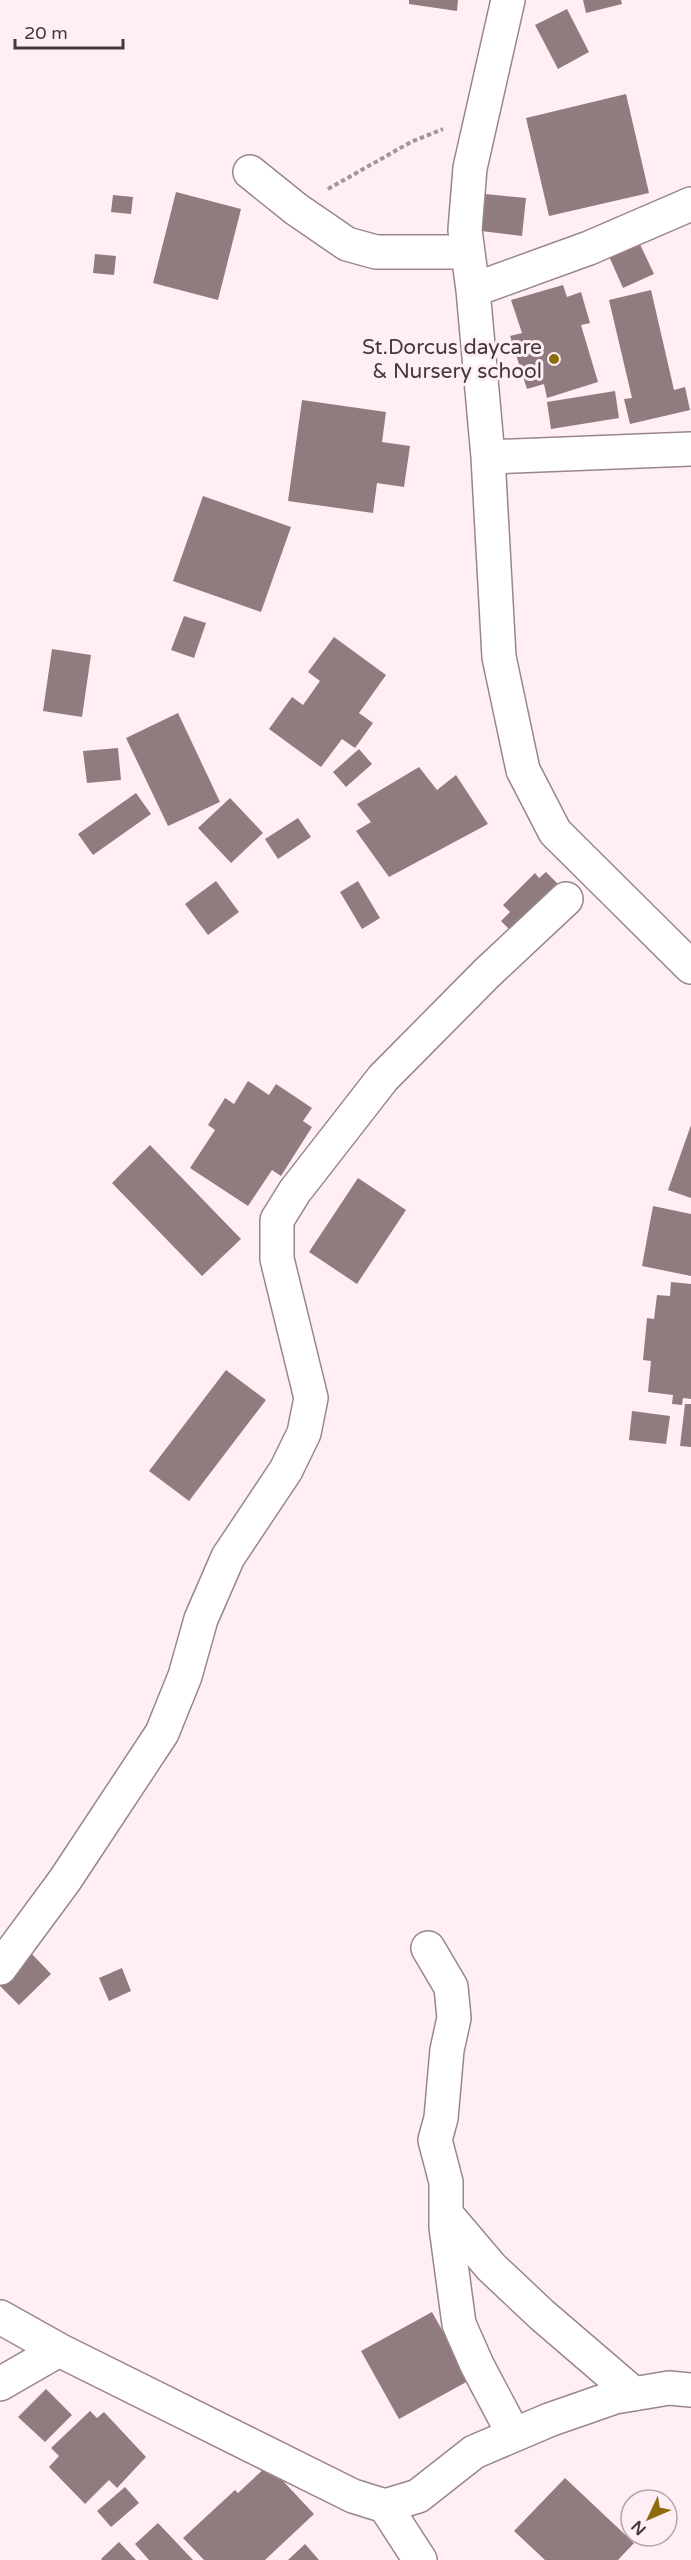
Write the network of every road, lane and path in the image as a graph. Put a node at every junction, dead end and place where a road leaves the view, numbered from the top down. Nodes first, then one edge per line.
1 (507, 0) edge
2 (480, 115) junction
3 (250, 172) dead end
4 (691, 204) edge
5 (296, 209) junction
6 (468, 252) junction
7 (473, 290) junction
8 (691, 449) edge
9 (488, 457) junction
10 (566, 898) dead end
11 (691, 967) edge
12 (428, 1948) dead end
13 (0, 1968) edge
14 (446, 2214) junction
15 (0, 2317) edge
16 (59, 2350) junction
17 (0, 2384) edge
18 (691, 2390) edge
19 (634, 2394) junction
20 (514, 2435) junction
21 (385, 2506) junction
22 (420, 2560) edge

1 - 2 street
2 - 5 path
2 - 6 street
3 - 5 street
4 - 7 street
5 - 6 street
6 - 7 street
7 - 9 street
8 - 9 street
9 - 11 street
10 - 13 street
12 - 14 street
14 - 19 street
14 - 20 street
15 - 16 street
16 - 17 street
16 - 21 street
18 - 19 street
19 - 20 street
20 - 21 street
21 - 22 street

